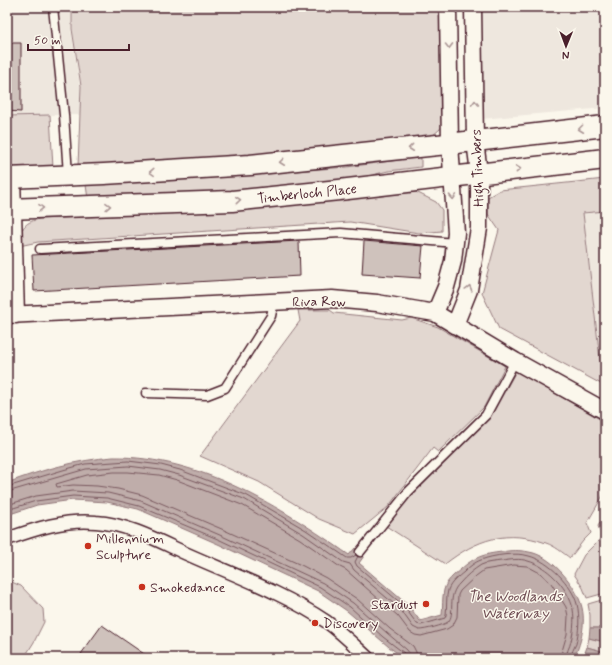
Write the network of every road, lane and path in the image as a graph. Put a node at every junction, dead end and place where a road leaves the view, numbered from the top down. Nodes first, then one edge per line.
1 (53, 7) edge
2 (448, 7) edge
3 (473, 7) edge
4 (605, 126) edge
5 (475, 142) junction
6 (450, 144) junction
7 (605, 159) edge
8 (479, 173) junction
9 (68, 176) junction
10 (452, 177) junction
11 (9, 178) edge
12 (69, 207) junction
13 (9, 209) edge
14 (456, 243) junction
15 (40, 250) dead end
16 (274, 302) junction
17 (435, 314) junction
18 (11, 315) edge
19 (455, 325) junction
20 (515, 360) junction
21 (146, 393) dead end
22 (605, 411) edge
23 (7, 539) edge
24 (360, 552) dead end
25 (368, 658) edge

1 - 9 lane
2 -> 6 street, High Timbers
5 -> 3 street, High Timbers
4 -> 5 street
5 - 6 street
5 - 8 street, High Timbers
6 -> 9 street
6 - 10 street, High Timbers
8 -> 7 street, Timberloch Place
8 - 10 street, Timberloch Place
19 -> 8 street, High Timbers
9 - 11 street
9 - 12 street
12 -> 10 street, Timberloch Place
10 -> 14 street, High Timbers
11 - 13 street
13 -> 12 street, Timberloch Place
13 - 18 street
14 - 15 lane
14 - 17 street, High Timbers
16 - 17 street, Riva Row
16 - 18 street, Riva Row
16 - 21 lane
17 - 19 street, Riva Row
19 - 20 street, Riva Row
20 - 22 street, Riva Row
20 - 24 lane
23 - 25 street

